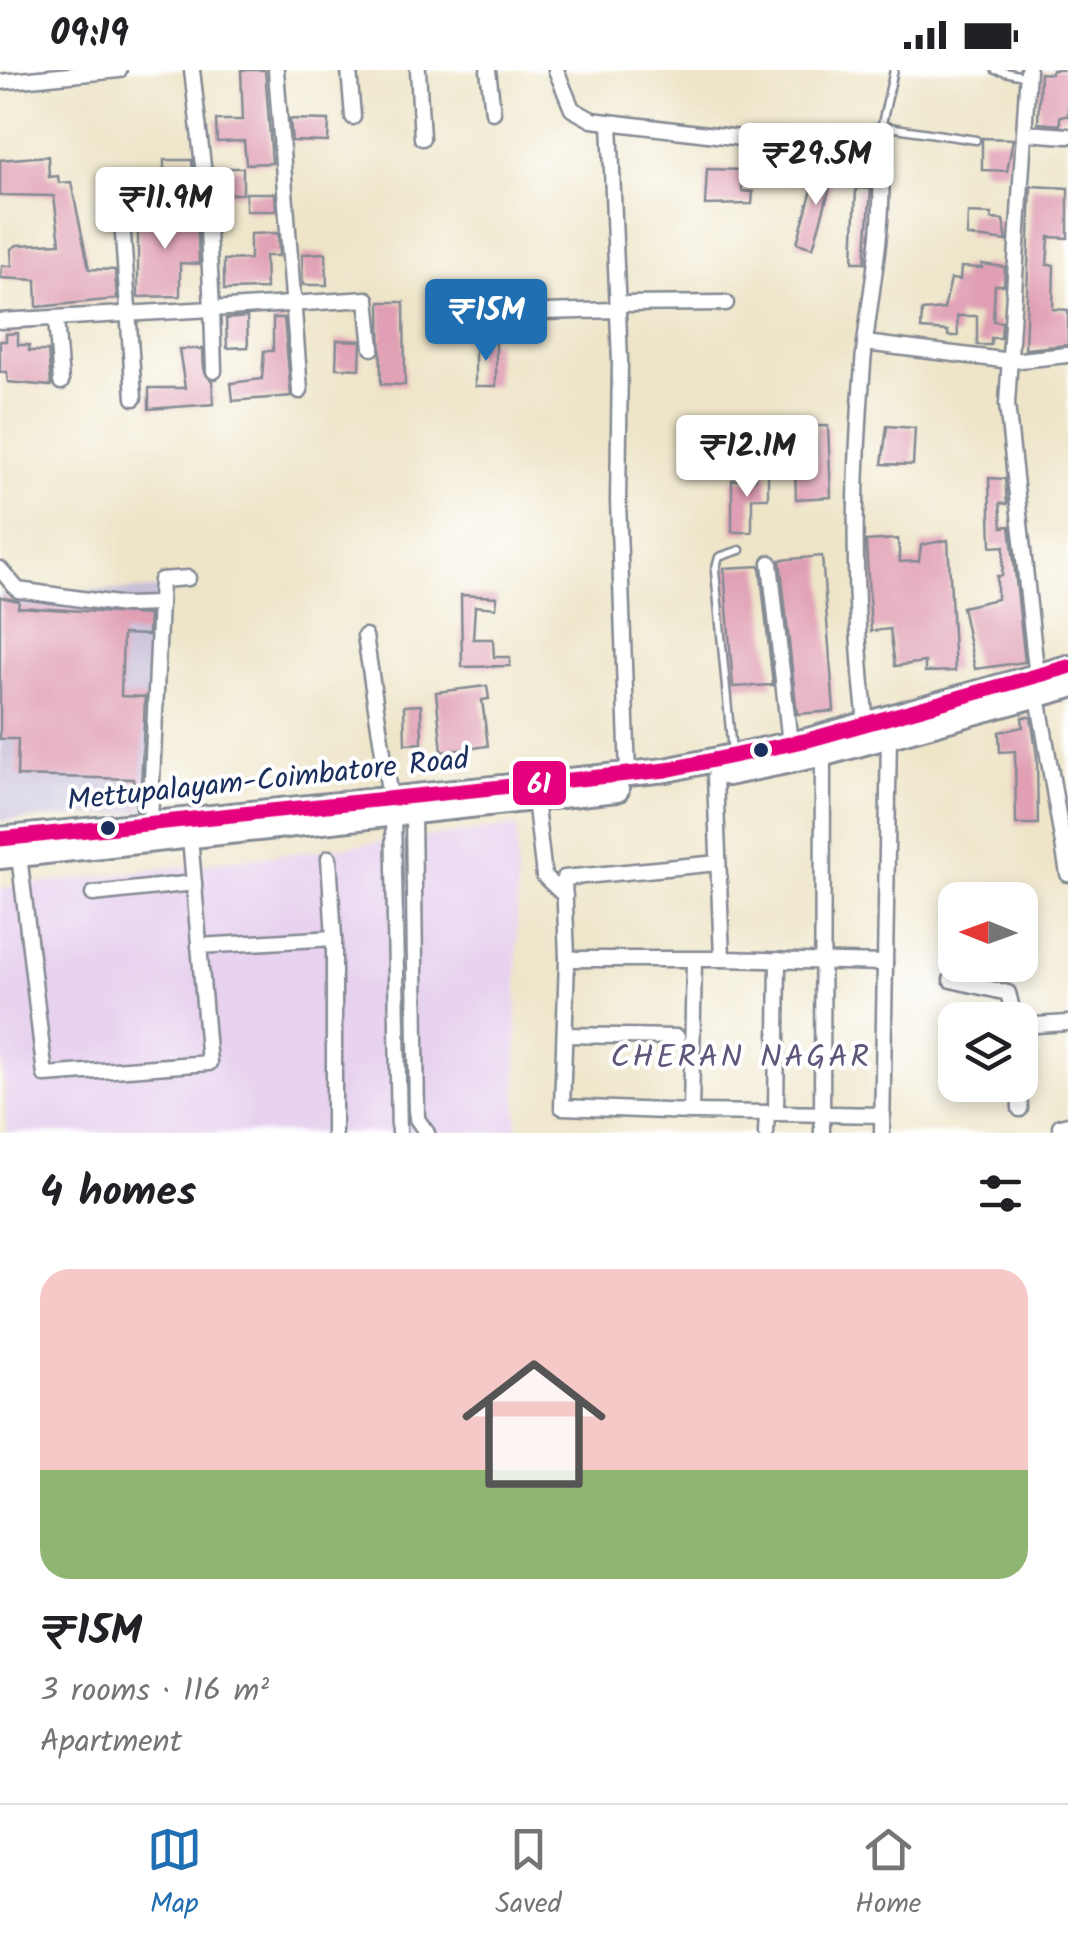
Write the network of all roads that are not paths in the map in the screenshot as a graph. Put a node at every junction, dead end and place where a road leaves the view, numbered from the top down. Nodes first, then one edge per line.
1 (120, 70) edge
2 (192, 70) edge
3 (276, 70) edge
4 (349, 70) edge
5 (418, 70) edge
6 (488, 70) edge
7 (556, 70) edge
8 (894, 70) edge
9 (995, 70) edge
10 (62, 73) edge
11 (1028, 74) edge
12 (0, 82) edge
13 (493, 112) dead end
14 (352, 117) dead end
15 (610, 122) junction
16 (882, 126) junction
17 (1025, 134) junction
18 (1068, 136) edge
19 (422, 138) dead end
20 (976, 140) dead end
21 (872, 165) junction
22 (122, 220) dead end
23 (293, 304) junction
24 (726, 304) dead end
25 (618, 307) junction
26 (212, 309) junction
27 (504, 312) dead end
28 (128, 314) junction
29 (56, 318) junction
30 (0, 321) edge
31 (865, 343) junction
32 (372, 348) dead end
33 (1067, 355) edge
34 (1011, 361) junction
35 (214, 370) dead end
36 (61, 382) dead end
37 (300, 391) dead end
38 (134, 398) dead end
39 (740, 550) dead end
40 (770, 564) dead end
41 (0, 569) edge
42 (188, 578) dead end
43 (160, 604) junction
44 (365, 636) dead end
45 (1068, 667) edge
46 (1068, 686) edge
47 (1038, 687) junction
48 (866, 724) junction
49 (889, 736) junction
50 (790, 744) junction
51 (823, 745) junction
52 (733, 758) junction
53 (628, 774) junction
54 (715, 776) junction
55 (535, 799) junction
56 (399, 809) junction
57 (150, 824) junction
58 (190, 837) junction
59 (0, 840) edge
60 (10, 856) edge
61 (329, 858) dead end
62 (718, 862) junction
63 (1068, 874) edge
64 (194, 883) junction
65 (93, 894) dead end
66 (565, 896) junction
67 (334, 938) junction
68 (199, 946) junction
69 (567, 959) junction
70 (694, 959) junction
71 (722, 959) junction
72 (778, 960) junction
73 (823, 962) junction
74 (885, 963) junction
75 (959, 982) edge
76 (1010, 1002) edge
77 (1068, 1024) edge
78 (1038, 1025) edge
79 (565, 1035) junction
80 (677, 1037) dead end
81 (1020, 1102) edge
82 (1020, 1109) dead end
83 (691, 1112) junction
84 (771, 1113) junction
85 (822, 1114) junction
86 (883, 1115) junction
87 (1068, 1124) edge
88 (334, 1133) edge
89 (399, 1133) edge
90 (427, 1133) edge
91 (766, 1133) edge
92 (822, 1133) edge
93 (882, 1133) edge
94 (1061, 1133) edge

1 - 10 street
2 - 26 street
3 - 23 street
4 - 14 street
5 - 19 street
6 - 13 street
7 - 15 street
8 - 16 lane
9 - 11 lane
10 - 12 street
11 - 17 street
15 - 21 street
15 - 25 street
16 - 20 lane
16 - 21 lane
17 - 18 street
17 - 34 street
21 - 31 street
22 - 28 street
23 - 26 street
23 - 32 street
23 - 37 street
24 - 25 street
25 - 27 street
25 - 53 street
26 - 28 street
26 - 35 street
28 - 29 street
28 - 38 street
29 - 30 street
29 - 36 street
31 - 34 street
31 - 48 street
33 - 34 street
34 - 47 street
39 - 52 lane
40 - 50 street
41 - 43 street
42 - 43 street
43 - 57 street
44 - 56 street
45 - 47 highway, Mettupalayam-Coimbatore Road
46 - 47 highway
47 - 48 highway, Mettupalayam-Coimbatore Road
47 - 49 highway
47 - 63 street
48 - 51 highway, Mettupalayam-Coimbatore Road
49 - 51 highway
49 - 74 street
50 - 51 highway, Mettupalayam-Coimbatore Road
50 - 52 highway, Mettupalayam-Coimbatore Road
51 - 54 highway
51 - 73 street
52 - 53 highway, Mettupalayam-Coimbatore Road
53 - 56 highway, Mettupalayam-Coimbatore Road
54 - 55 highway
54 - 62 street
55 - 56 highway
55 - 66 street
56 - 57 highway, Mettupalayam-Coimbatore Road
56 - 58 highway
56 - 89 street
56 - 90 street
57 - 59 highway, Mettupalayam-Coimbatore Road
58 - 60 highway
58 - 64 street
60 - 68 street
61 - 67 street
62 - 66 street
62 - 71 street
64 - 65 street
64 - 68 street
66 - 69 street
67 - 68 street
67 - 88 street
69 - 70 street
69 - 79 street
70 - 71 street
70 - 83 street
71 - 72 street
72 - 73 street
72 - 84 street
73 - 74 street
73 - 85 street
74 - 86 street
75 - 76 street
77 - 78 street
79 - 80 street
79 - 83 street
81 - 82 street
83 - 84 street
84 - 85 street
84 - 91 street
85 - 86 street
85 - 92 street
86 - 93 street
87 - 94 street

